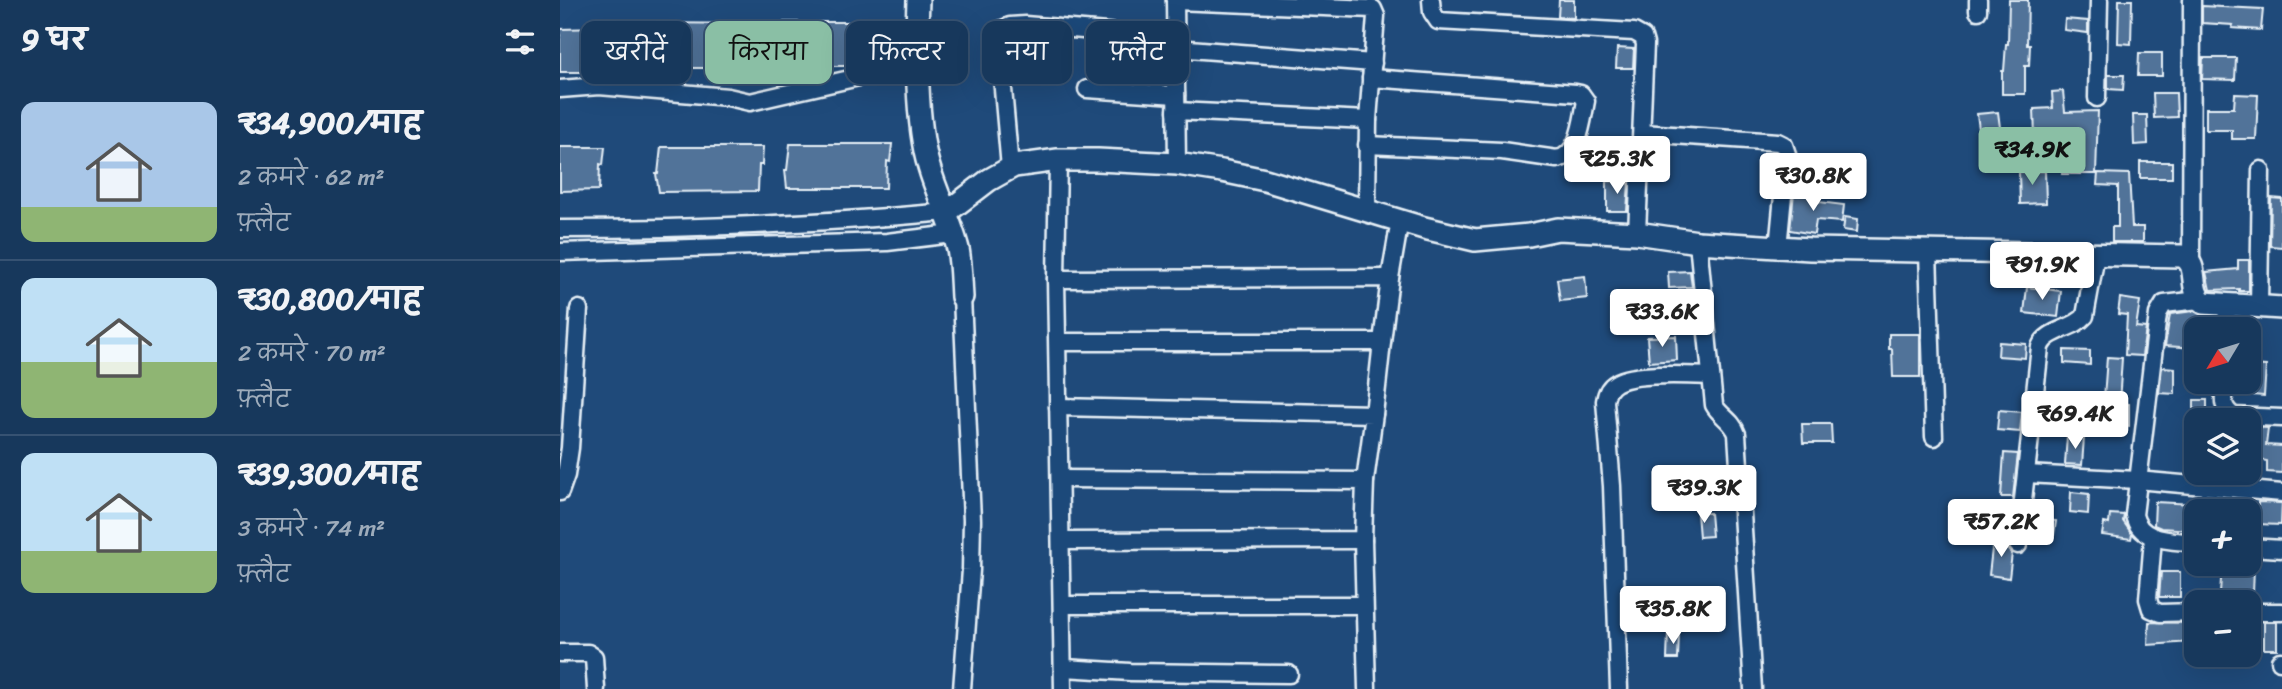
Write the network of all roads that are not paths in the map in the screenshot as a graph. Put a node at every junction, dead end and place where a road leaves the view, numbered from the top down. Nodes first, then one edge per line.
1 (919, 0) edge
2 (1431, 0) edge
3 (2099, 0) edge
4 (2192, 0) edge
5 (1175, 1) edge
6 (1175, 21) edge
7 (1086, 32) edge
8 (1189, 45) edge
9 (1372, 70) junction
10 (846, 80) edge
11 (1176, 84) edge
12 (560, 89) edge
13 (1087, 89) dead end
14 (2097, 98) dead end
15 (1176, 103) junction
16 (1368, 120) junction
17 (1642, 133) junction
18 (1367, 145) junction
19 (1058, 160) junction
20 (1177, 164) junction
21 (1010, 168) junction
22 (2261, 170) dead end
23 (1367, 210) junction
24 (947, 212) junction
25 (1400, 220) junction
26 (560, 229) edge
27 (1637, 233) junction
28 (956, 242) junction
29 (1698, 242) junction
30 (1778, 247) junction
31 (560, 253) edge
32 (1928, 253) junction
33 (2096, 255) junction
34 (2191, 264) junction
35 (1390, 278) junction
36 (1056, 279) junction
37 (962, 298) joint
38 (2199, 300) junction
39 (2227, 306) junction
40 (2259, 307) junction
41 (2282, 308) edge
42 (579, 309) dead end
43 (2227, 317) edge
44 (1058, 342) junction
45 (1382, 342) junction
46 (1709, 376) junction
47 (2224, 394) edge
48 (1058, 407) junction
49 (1374, 414) junction
50 (2282, 418) edge
51 (1934, 437) dead end
52 (2026, 474) junction
53 (1061, 479) junction
54 (2137, 480) junction
55 (1366, 481) junction
56 (560, 492) edge
57 (2282, 493) edge
58 (2153, 538) junction
59 (1363, 540) junction
60 (1061, 541) junction
61 (2184, 542) edge
62 (2018, 545) dead end
63 (2261, 547) edge
64 (2282, 548) edge
65 (1063, 605) junction
66 (1363, 605) junction
67 (2184, 612) edge
68 (2261, 612) edge
69 (2282, 612) edge
70 (560, 653) edge
71 (1064, 668) junction
72 (1290, 674) dead end
73 (596, 689) edge
74 (962, 689) edge
75 (1063, 689) edge
76 (1367, 689) edge
77 (1619, 689) edge
78 (1753, 689) edge

1 - 24 street
2 - 17 street
3 - 14 street
4 - 34 street
5 - 6 street
5 - 9 street
7 - 21 street
8 - 9 street
9 - 16 street
9 - 18 street
10 - 12 street
11 - 15 street
13 - 15 street
15 - 16 street
15 - 20 street
16 - 18 street
17 - 27 street
17 - 30 street
18 - 23 street
19 - 20 street
19 - 21 street
19 - 36 street
20 - 23 street
21 - 24 street
22 - 40 street
23 - 25 street
24 - 26 street
24 - 28 street
25 - 27 street
25 - 35 street
27 - 29 street
28 - 31 street
28 - 37 street
29 - 30 street
29 - 46 street
30 - 32 street
32 - 33 street
32 - 51 street
33 - 34 street
33 - 52 street
34 - 38 street
35 - 36 street
35 - 45 street
36 - 44 street
37 - 74 street
38 - 39 street
38 - 54 street
39 - 40 street
39 - 43 street
40 - 41 street
42 - 56 street
44 - 45 street
44 - 48 street
45 - 49 street
46 - 77 street
46 - 78 street
47 - 50 street
48 - 49 street
48 - 53 street
49 - 55 street
52 - 54 street
52 - 62 street
53 - 55 street
53 - 60 street
54 - 57 street
54 - 58 street
55 - 59 street
58 - 61 street
58 - 67 street
59 - 60 street
59 - 66 street
60 - 65 street
63 - 64 street
65 - 66 street
65 - 71 street
66 - 76 street
68 - 69 street
70 - 73 street
71 - 72 street
71 - 75 street

